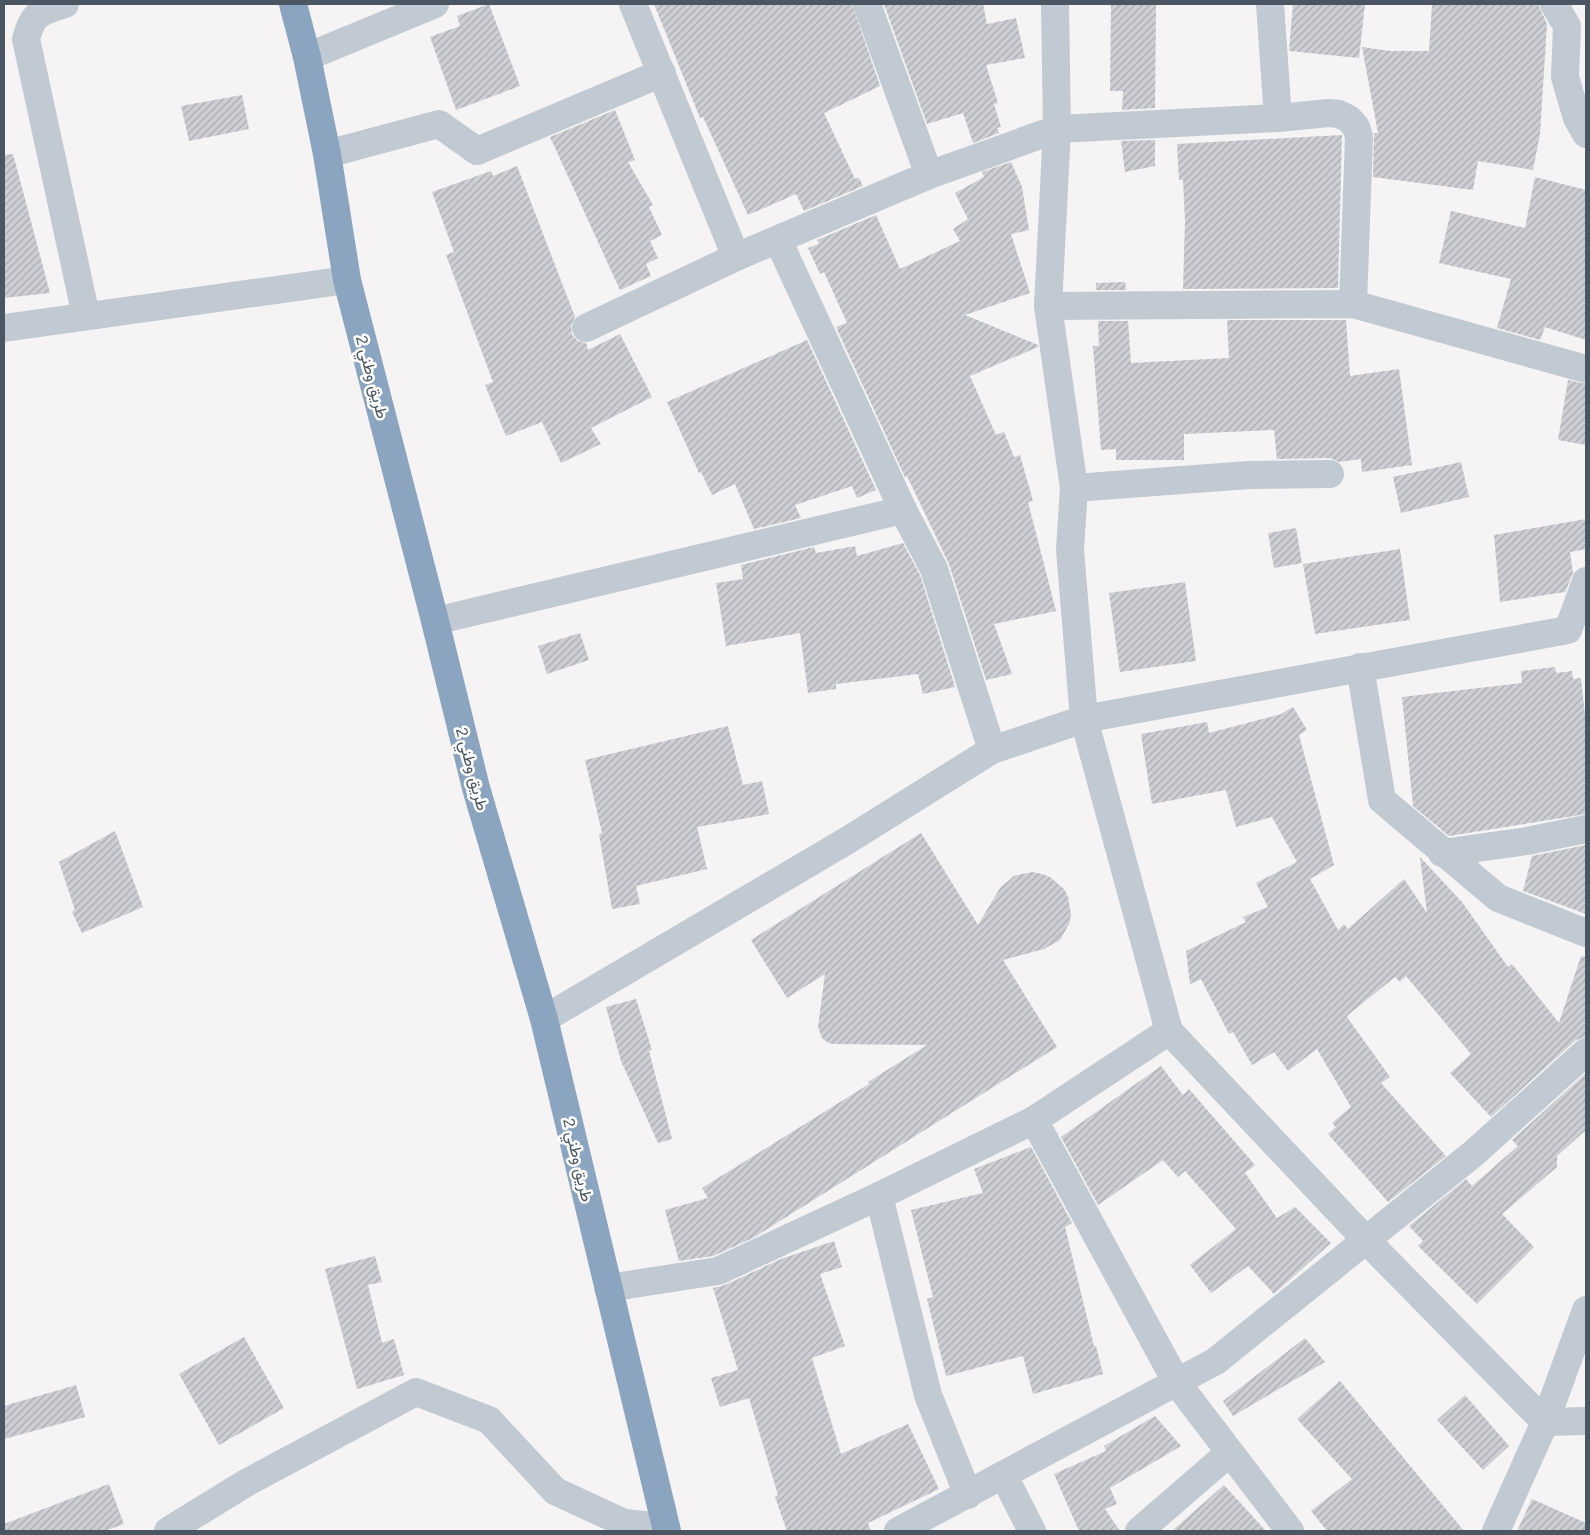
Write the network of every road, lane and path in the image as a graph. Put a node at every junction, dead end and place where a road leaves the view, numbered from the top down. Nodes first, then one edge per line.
1 (66, 4) edge
2 (294, 4) edge
3 (435, 4) edge
4 (633, 4) edge
5 (867, 4) edge
6 (1055, 4) edge
7 (1270, 4) edge
8 (1554, 4) edge
9 (307, 57) junction
10 (662, 73) junction
11 (1278, 118) junction
12 (1057, 130) junction
13 (1586, 134) edge
14 (327, 154) junction
15 (930, 175) junction
16 (778, 240) junction
17 (736, 257) junction
18 (347, 280) junction
19 (1353, 304) junction
20 (1048, 306) junction
21 (86, 316) junction
22 (4, 328) edge
23 (586, 328) dead end
24 (1586, 369) edge
25 (1330, 474) dead end
26 (1074, 488) junction
27 (903, 510) junction
28 (1586, 580) edge
29 (436, 621) junction
30 (1360, 667) junction
31 (1084, 719) junction
32 (992, 750) junction
33 (1586, 829) edge
34 (1442, 853) junction
35 (1586, 933) edge
36 (544, 1019) junction
37 (1169, 1031) junction
38 (1586, 1052) edge
39 (1034, 1120) junction
40 (879, 1196) junction
41 (1366, 1240) junction
42 (608, 1288) junction
43 (1586, 1310) edge
44 (1177, 1383) junction
45 (1586, 1421) edge
46 (1545, 1422) junction
47 (1229, 1453) junction
48 (1004, 1476) junction
49 (968, 1495) junction
50 (666, 1529) edge
51 (168, 1531) edge
52 (898, 1531) edge
53 (1032, 1531) edge
54 (1138, 1531) edge
55 (1290, 1531) edge
56 (1496, 1531) edge

1 - 21 street
2 - 9 highway, طريق وطني 2
3 - 9 street
4 - 10 street
5 - 15 street
6 - 12 street
7 - 11 street
8 - 13 street
9 - 14 highway, طريق وطني 2
10 - 14 street
10 - 17 street
11 - 12 street
11 - 19 street
12 - 15 street
12 - 20 street
14 - 18 highway, طريق وطني 2
15 - 16 street
16 - 17 street
16 - 27 street
17 - 23 street
18 - 21 street
18 - 29 highway, طريق وطني 2
19 - 20 street
19 - 24 street
20 - 26 street
21 - 22 street
25 - 26 street
26 - 31 street
27 - 29 street
27 - 32 street
28 - 30 street
29 - 36 highway, طريق وطني 2
30 - 31 street
30 - 34 street
31 - 32 street
31 - 37 street
32 - 36 street
33 - 34 street
34 - 35 street
36 - 42 highway, طريق وطني 2
37 - 39 street
37 - 41 street
38 - 41 street
39 - 40 street
39 - 44 street
40 - 42 street
40 - 49 street
41 - 44 street
41 - 46 street
42 - 50 highway, طريق وطني 2
43 - 46 street
44 - 47 street
44 - 48 street
45 - 46 street
46 - 56 street
47 - 54 street
47 - 55 street
48 - 49 street
48 - 53 street
49 - 52 street
50 - 51 street

